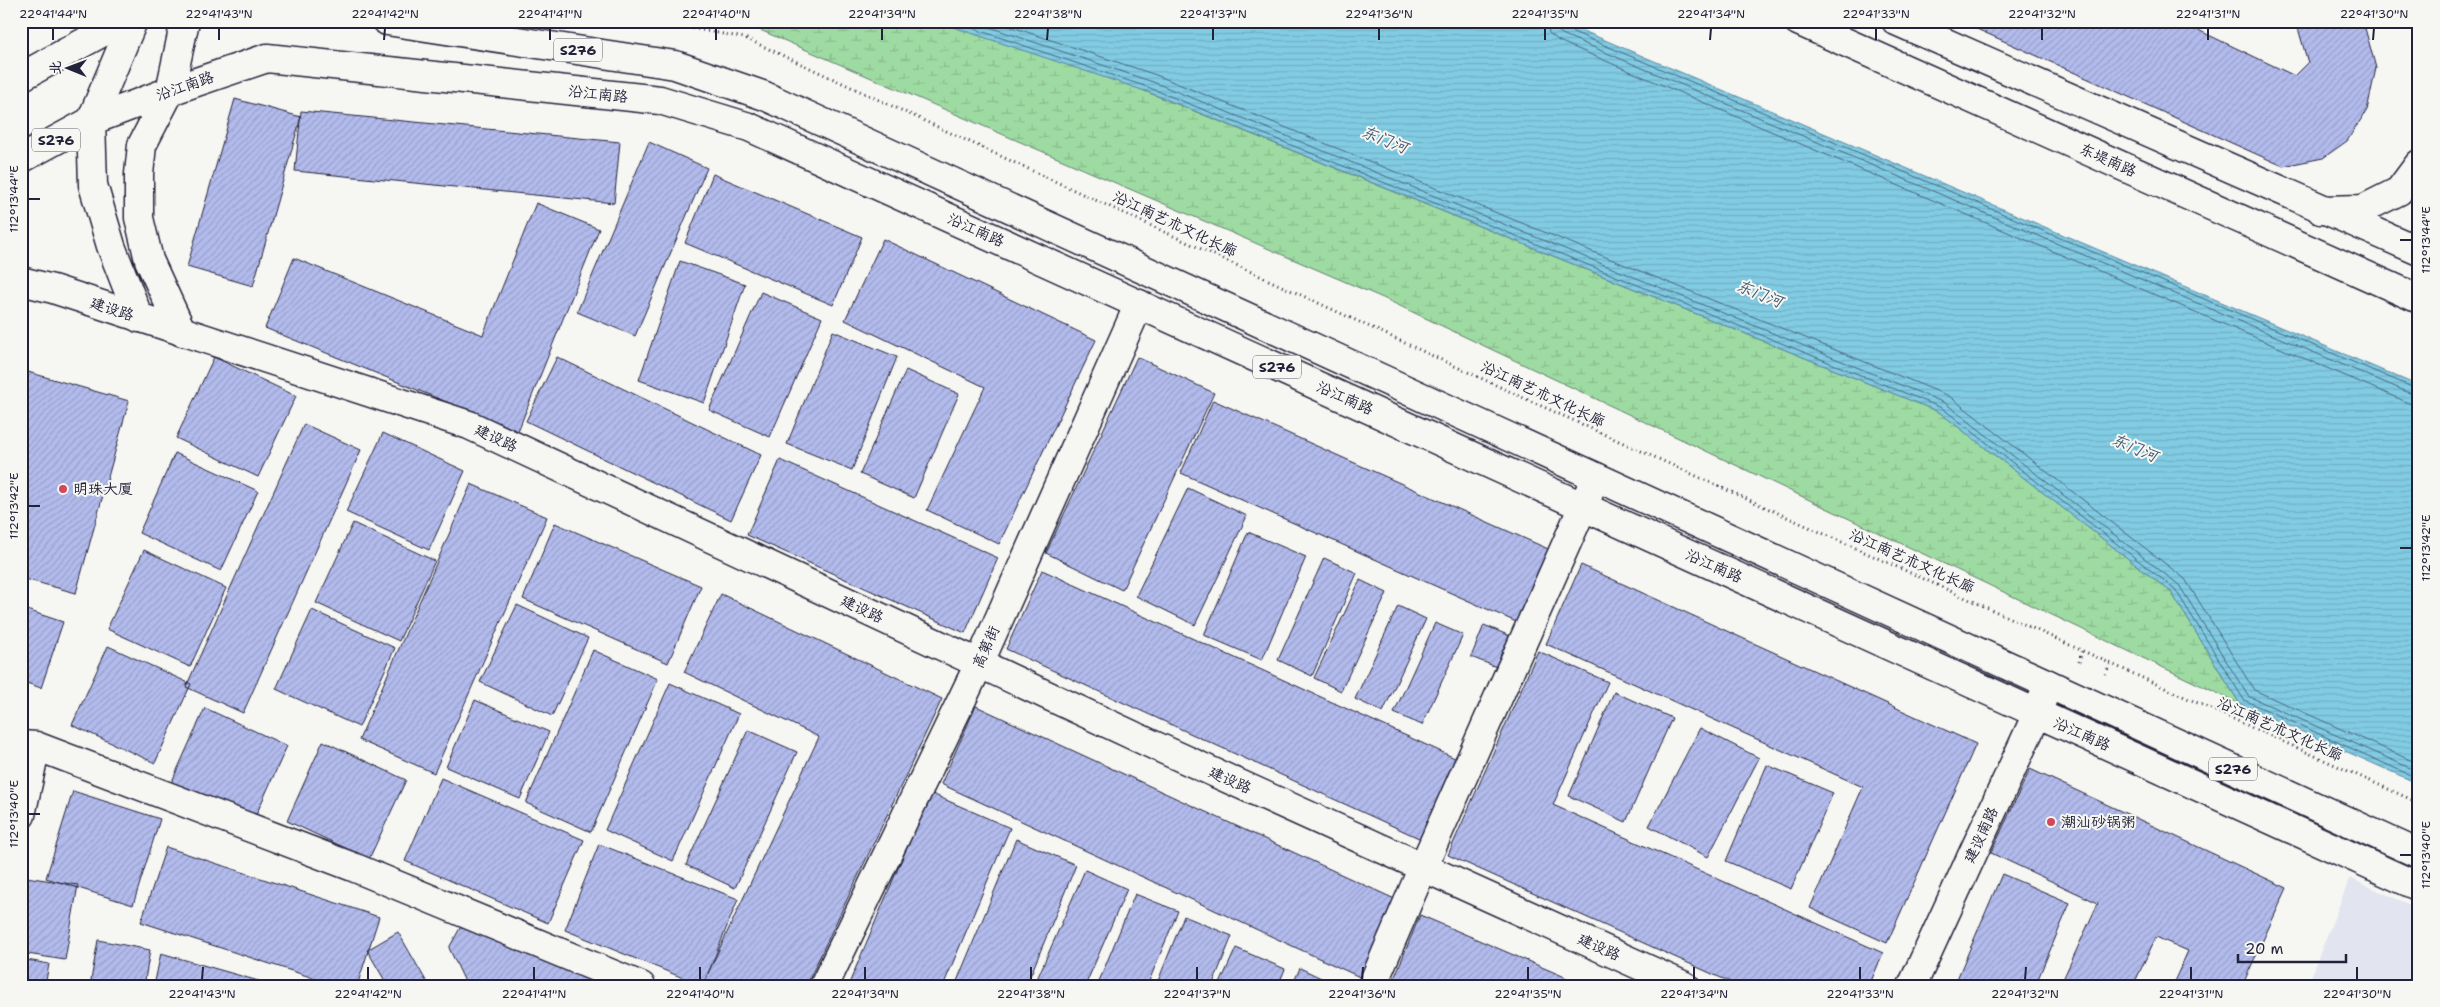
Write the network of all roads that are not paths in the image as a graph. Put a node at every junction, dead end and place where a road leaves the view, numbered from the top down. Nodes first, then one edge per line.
1 (123, 21) edge
2 (133, 21) edge
3 (186, 21) edge
4 (387, 21) edge
5 (1798, 21) edge
6 (1896, 21) edge
7 (21, 77) edge
8 (170, 91) junction
9 (91, 121) junction
10 (21, 159) edge
11 (2419, 164) edge
12 (2321, 210) junction
13 (2419, 251) edge
14 (21, 281) edge
15 (2419, 299) edge
16 (1139, 304) junction
17 (139, 318) junction
18 (182, 332) junction
19 (1596, 477) junction
20 (1583, 506) junction
21 (979, 664) junction
22 (2048, 684) junction
23 (2037, 714) junction
24 (28, 746) edge
25 (21, 815) edge
26 (2419, 854) edge
27 (1422, 867) junction
28 (2419, 887) edge
29 (641, 986) edge
30 (824, 986) edge
31 (1372, 986) edge
32 (1685, 986) edge
33 (1912, 986) edge

1 - 7 main road
2 - 9 main road
3 - 8 main road
4 - 19 main road, 沿江南路 / S276
5 - 15 main road, 东堤南路
6 - 12 main road
8 - 9 main road, 沿江南路 / S276
8 - 16 main road, 沿江南路 / S276
8 - 18 main road
9 - 10 main road, S276
9 - 17 main road
11 - 12 main road
12 - 13 main road
14 - 17 main road, 建设路
16 - 20 main road, 沿江南路 / S276
16 - 21 main road, 高第街
17 - 18 main road, 建设路
18 - 21 main road, 建设路
19 - 20 main road
19 - 22 main road, 沿江南路 / S276
20 - 23 main road, 沿江南路 / S276
20 - 27 main road
21 - 27 main road, 建设路
21 - 30 main road, 高第街
22 - 23 main road, 建设南路
22 - 26 main road, 沿江南路 / S276
23 - 28 main road, 沿江南路 / S276
23 - 33 main road, 建设南路
24 - 25 main road
24 - 29 main road
27 - 31 main road
27 - 32 main road, 建设路

